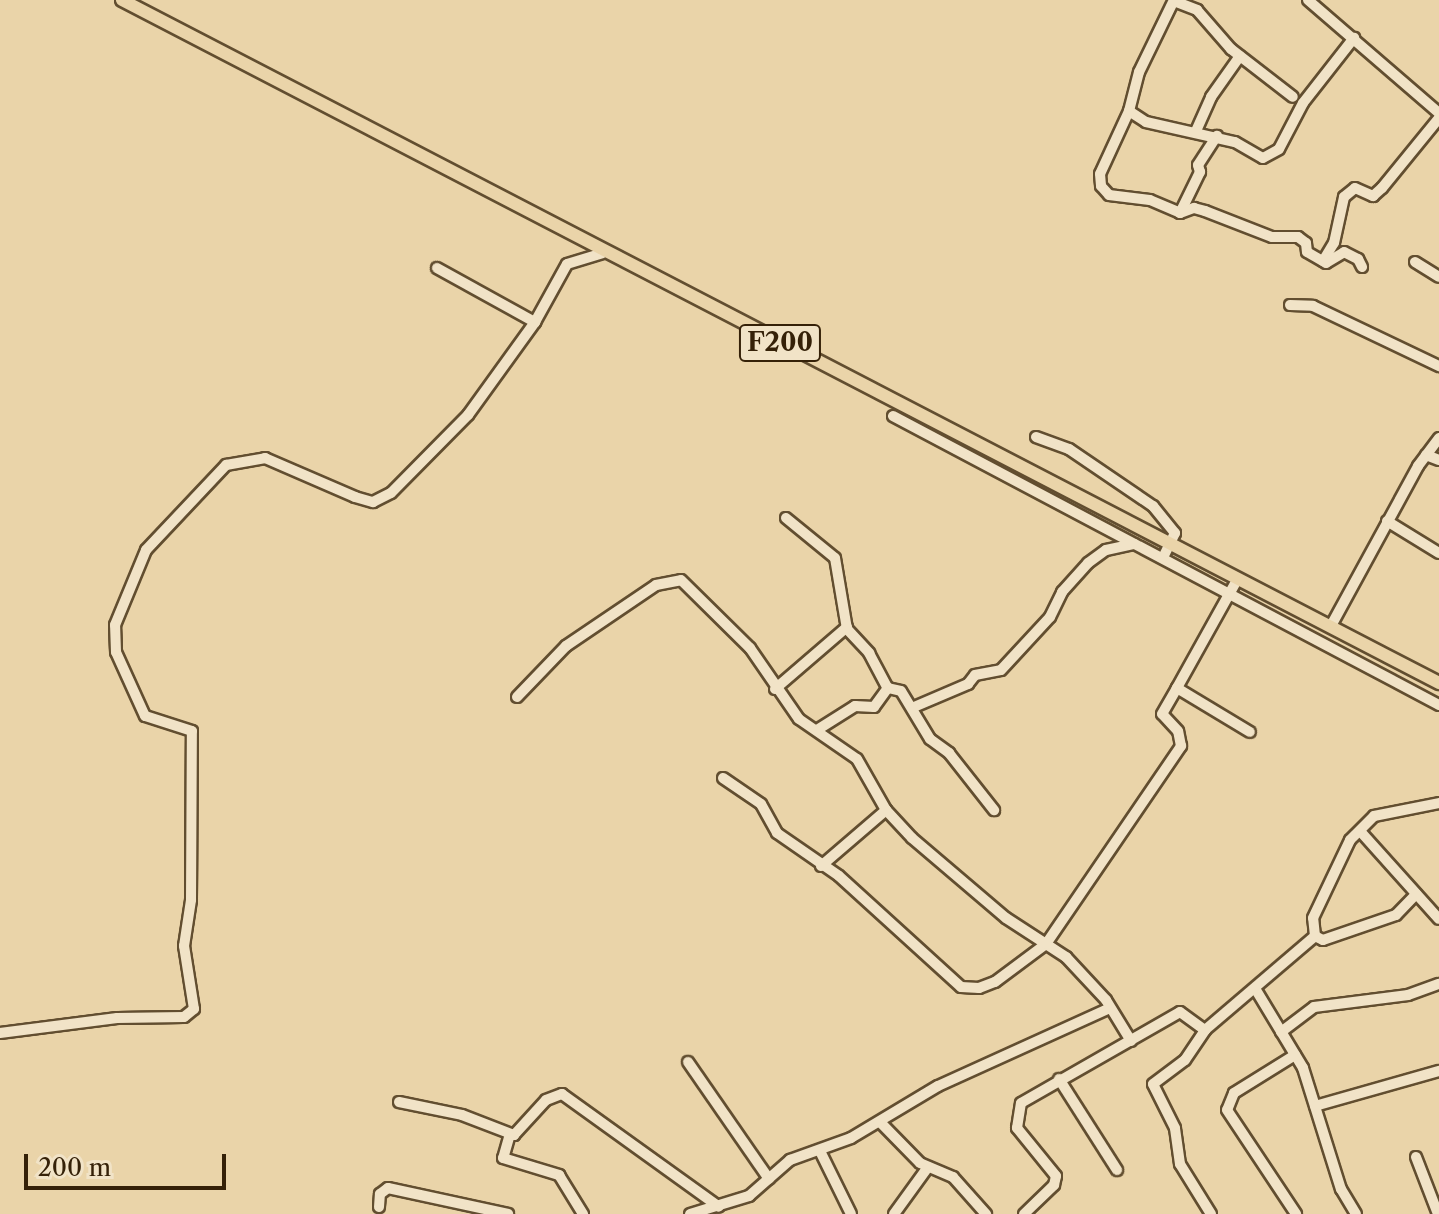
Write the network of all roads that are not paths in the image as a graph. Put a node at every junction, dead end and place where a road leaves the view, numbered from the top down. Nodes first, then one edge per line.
1 (122, 0) edge
2 (1174, 0) edge
3 (1308, 0) edge
4 (1354, 38) junction
5 (1240, 56) junction
6 (1293, 97) dead end
7 (1129, 111) junction
8 (1439, 116) edge
9 (1196, 131) junction
10 (1217, 136) junction
11 (1180, 213) junction
12 (1336, 229) junction
13 (1344, 252) junction
14 (602, 253) junction
15 (1323, 261) junction
16 (1415, 262) dead end
17 (1362, 267) dead end
18 (437, 268) dead end
19 (1439, 277) edge
20 (1290, 305) dead end
21 (535, 322) junction
22 (1439, 366) edge
23 (893, 416) dead end
24 (1036, 437) dead end
25 (1439, 438) edge
26 (1426, 455) junction
27 (1439, 460) edge
28 (786, 518) dead end
29 (1387, 521) junction
30 (1170, 542) junction
31 (1134, 544) junction
32 (1439, 553) edge
33 (1163, 558) junction
34 (1237, 580) junction
35 (1228, 592) junction
36 (1332, 624) junction
37 (847, 627) junction
38 (1439, 683) edge
39 (888, 688) junction
40 (1177, 688) junction
41 (775, 689) junction
42 (517, 697) dead end
43 (1439, 705) edge
44 (914, 707) junction
45 (817, 730) junction
46 (1250, 732) dead end
47 (723, 778) dead end
48 (1439, 803) edge
49 (886, 810) junction
50 (994, 810) dead end
51 (1360, 831) junction
52 (821, 866) junction
53 (1416, 894) junction
54 (1439, 919) edge
55 (1315, 936) junction
56 (1046, 944) junction
57 (1439, 984) edge
58 (1256, 990) junction
59 (1108, 1009) junction
60 (1205, 1030) junction
61 (1281, 1032) junction
62 (0, 1033) edge
63 (1131, 1041) junction
64 (1295, 1055) junction
65 (688, 1062) dead end
66 (1439, 1071) edge
67 (1059, 1079) junction
68 (399, 1102) dead end
69 (1315, 1106) junction
70 (880, 1122) junction
71 (510, 1134) junction
72 (820, 1151) junction
73 (1416, 1157) dead end
74 (928, 1167) junction
75 (1117, 1170) dead end
76 (769, 1179) junction
77 (379, 1207) dead end
78 (719, 1207) junction
79 (855, 1213) edge
80 (508, 1214) edge
81 (583, 1214) edge
82 (690, 1214) edge
83 (894, 1214) edge
84 (986, 1214) edge
85 (1024, 1214) edge
86 (1211, 1214) edge
87 (1296, 1214) edge
88 (1356, 1214) edge
89 (1438, 1214) edge

1 - 14 main road, F200
2 - 5 street
2 - 7 street
3 - 4 street
4 - 8 street
4 - 10 street
5 - 6 street
5 - 9 street
7 - 9 street
7 - 11 street
8 - 12 street
9 - 10 street
10 - 11 street
11 - 15 street
12 - 13 street
12 - 15 street
13 - 15 street
13 - 17 street
14 - 21 street
14 - 30 main road, F200
16 - 19 street
18 - 21 street
20 - 22 street
21 - 62 street
23 - 31 street
24 - 30 street
25 - 26 street
26 - 27 street
26 - 29 street
28 - 37 street
29 - 32 street
29 - 36 street
30 - 33 street
30 - 34 main road, F200
31 - 33 street
31 - 44 street
33 - 35 street
34 - 35 street
34 - 36 main road, F200
35 - 40 street
35 - 43 street
36 - 38 main road, F200
37 - 39 street
37 - 41 street
39 - 44 street
39 - 45 street
40 - 46 street
40 - 56 street
41 - 42 street
41 - 45 street
44 - 50 street
45 - 49 street
47 - 52 street
48 - 51 street
49 - 52 street
49 - 56 street
51 - 53 street
51 - 55 street
52 - 56 street
53 - 54 street
53 - 55 street
55 - 58 street
56 - 59 street
57 - 61 street
58 - 60 street
58 - 61 street
59 - 63 street
59 - 70 street
60 - 63 street
60 - 86 street
61 - 64 street
63 - 67 street
64 - 69 street
64 - 87 street
65 - 76 street
66 - 69 street
67 - 75 street
67 - 85 street
68 - 71 street
69 - 88 street
70 - 72 street
70 - 74 street
71 - 78 street
71 - 81 street
72 - 76 street
72 - 79 street
73 - 89 street
74 - 83 street
74 - 84 street
76 - 78 street
77 - 80 street
78 - 82 street

